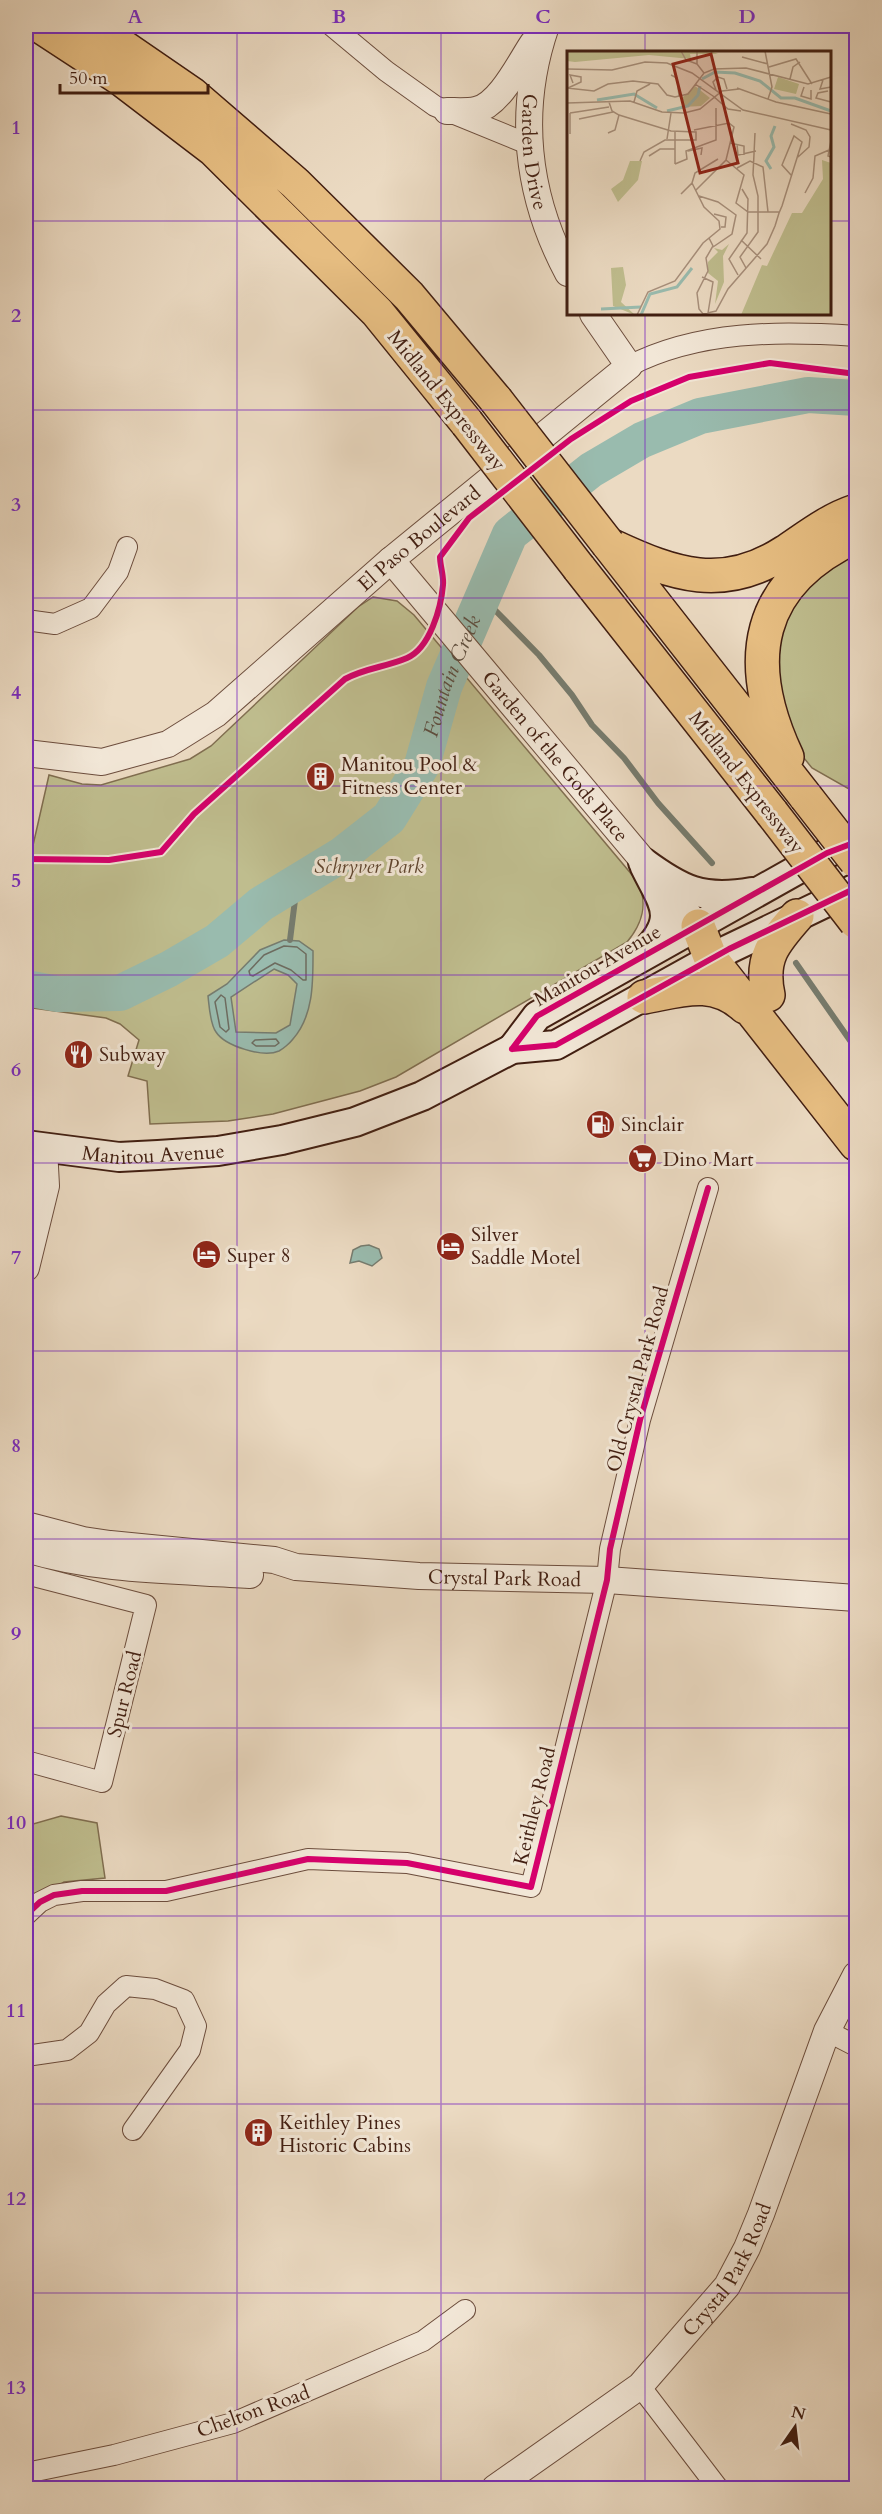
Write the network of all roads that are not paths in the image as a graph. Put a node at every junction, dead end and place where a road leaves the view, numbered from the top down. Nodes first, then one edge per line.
1 (40, 26) edge
2 (93, 26) edge
3 (332, 26) edge
4 (546, 26) edge
5 (447, 111) junction
6 (528, 144) junction
7 (567, 271) edge
8 (594, 315) edge
9 (856, 336) edge
10 (629, 366) junction
11 (856, 512) edge
12 (856, 536) edge
13 (608, 544) junction
14 (127, 547) dead end
15 (391, 560) junction
16 (26, 620) edge
17 (26, 753) edge
18 (806, 797) junction
19 (856, 842) edge
20 (856, 861) edge
21 (643, 862) junction
22 (856, 888) edge
23 (759, 891) junction
24 (797, 916) junction
25 (856, 922) edge
26 (698, 926) junction
27 (720, 954) junction
28 (630, 965) junction
29 (644, 997) junction
30 (766, 1009) junction
31 (512, 1050) junction
32 (856, 1107) edge
33 (856, 1144) edge
34 (35, 1146) edge
35 (26, 1188) edge
36 (708, 1188) dead end
37 (26, 1268) edge
38 (26, 1526) edge
39 (26, 1549) edge
40 (296, 1567) junction
41 (26, 1574) edge
42 (607, 1580) junction
43 (856, 1598) edge
44 (26, 1761) edge
45 (26, 1915) edge
46 (856, 1975) edge
47 (827, 2031) junction
48 (856, 2046) edge
49 (26, 2056) edge
50 (134, 2130) dead end
51 (465, 2310) dead end
52 (640, 2386) junction
53 (26, 2473) edge
54 (495, 2488) edge
55 (718, 2488) edge

1 - 25 highway, Midland Expressway, bridge
2 - 13 highway, Midland Expressway, bridge
3 - 5 street
4 - 5 street
4 - 6 street, Garden Drive
5 - 6 street
6 - 7 street, Garden Drive
8 - 10 street
9 - 10 street, El Paso Boulevard
10 - 15 street, El Paso Boulevard
11 - 13 highway
12 - 18 highway
13 - 18 highway, Midland Expressway
14 - 16 street
15 - 17 street, El Paso Boulevard
15 - 21 street, Garden of the Gods Place
18 - 20 highway, Midland Expressway, bridge
19 - 23 main road, Manitou Avenue
21 - 23 main road
21 - 26 street, Garden of the Gods Place
21 - 28 main road
22 - 24 main road, Manitou Avenue
23 - 26 main road, Manitou Avenue
24 - 27 main road, Manitou Avenue
24 - 30 highway
26 - 27 highway
26 - 28 main road, Manitou Avenue
27 - 29 main road, Manitou Avenue
27 - 30 highway
28 - 31 main road, Manitou Avenue
29 - 30 highway
29 - 31 main road, Manitou Avenue
30 - 32 highway
30 - 33 highway
31 - 34 main road, Manitou Avenue
34 - 35 street
34 - 37 street
36 - 42 street, Old Crystal Park Road
38 - 40 street, Crystal Park Road
39 - 40 street, Crystal Park Road
40 - 42 street, Crystal Park Road
41 - 44 street, Spur Road
42 - 43 street, Crystal Park Road
42 - 45 street, Keithley Road
46 - 47 street, Crystal Park Road
47 - 48 street
47 - 52 street, Crystal Park Road
49 - 50 street
51 - 53 street, Chelton Road
52 - 54 street, Crystal Park Road
52 - 55 street

